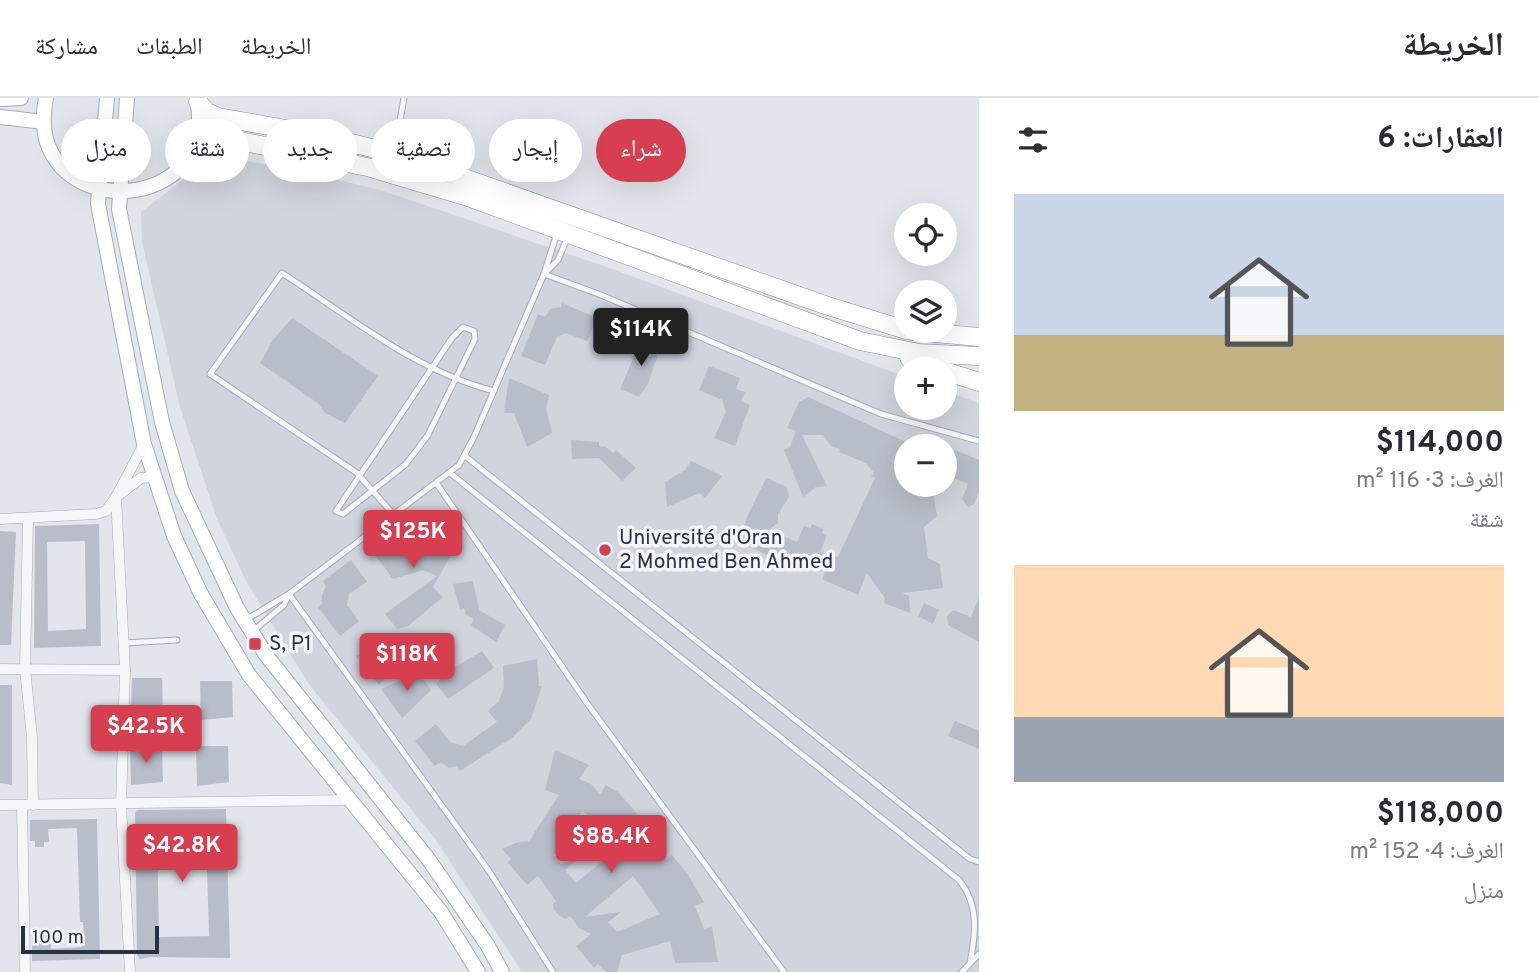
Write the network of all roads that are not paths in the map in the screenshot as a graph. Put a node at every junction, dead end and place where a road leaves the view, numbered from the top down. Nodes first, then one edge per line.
1 (21, 98) edge
2 (46, 98) edge
3 (107, 98) edge
4 (127, 98) edge
5 (404, 98) edge
6 (0, 99) edge
7 (197, 100) edge
8 (0, 117) edge
9 (198, 119) edge
10 (401, 119) edge
11 (44, 122) junction
12 (249, 142) edge
13 (371, 147) edge
14 (371, 169) edge
15 (165, 179) edge
16 (475, 181) edge
17 (414, 182) edge
18 (99, 190) junction
19 (120, 193) junction
20 (564, 232) junction
21 (544, 274) junction
22 (894, 326) edge
23 (979, 335) edge
24 (957, 336) edge
25 (860, 341) junction
26 (979, 356) edge
27 (906, 357) edge
28 (431, 369) junction
29 (957, 375) edge
30 (457, 381) junction
31 (979, 382) edge
32 (494, 391) junction
33 (979, 441) edge
34 (144, 444) junction
35 (465, 456) junction
36 (450, 473) junction
37 (359, 476) junction
38 (153, 477) junction
39 (437, 484) junction
40 (374, 490) junction
41 (116, 497) junction
42 (394, 515) junction
43 (29, 518) junction
44 (0, 519) edge
45 (289, 594) junction
46 (248, 626) junction
47 (177, 640) dead end
48 (124, 643) junction
49 (0, 669) edge
50 (25, 669) junction
51 (125, 670) junction
52 (349, 800) junction
53 (0, 805) edge
54 (27, 805) junction
55 (121, 805) junction
56 (979, 862) edge
57 (979, 954) edge
58 (970, 963) junction
59 (25, 972) edge
60 (130, 972) edge
61 (478, 972) edge
62 (502, 972) edge
63 (553, 972) edge
64 (784, 972) edge
65 (962, 972) edge

1 - 6 main road
2 - 11 main road
3 - 18 main road
4 - 19 main road
5 - 10 lane
7 - 9 main road
7 - 13 highway
8 - 11 main road
11 - 18 main road
12 - 14 highway
15 - 19 main road
16 - 22 highway
17 - 20 highway
18 - 19 main road
18 - 34 main road
19 - 46 main road
20 - 21 lane
20 - 21 lane
20 - 25 highway
21 - 32 lane
21 - 33 lane
23 - 24 highway
25 - 26 highway
25 - 27 highway
28 - 30 lane
28 - 30 lane
28 - 37 lane
28 - 37 lane
29 - 31 highway
30 - 32 lane
30 - 40 lane
32 - 35 lane
34 - 38 main road
34 - 41 street
35 - 36 lane
35 - 56 lane
36 - 39 lane
36 - 58 lane
37 - 40 lane
37 - 40 lane
38 - 41 street
38 - 52 main road
39 - 42 lane
39 - 64 lane
40 - 42 lane
41 - 43 street
41 - 48 street
42 - 45 lane
43 - 44 street
43 - 50 street
45 - 46 lane
45 - 46 lane
45 - 63 lane
46 - 62 main road
47 - 48 lane
48 - 51 street
49 - 50 street
50 - 51 street
50 - 54 street
51 - 55 street
52 - 55 street
52 - 61 main road
53 - 54 street
54 - 55 street
54 - 59 street
55 - 60 street
57 - 58 lane
58 - 65 lane

